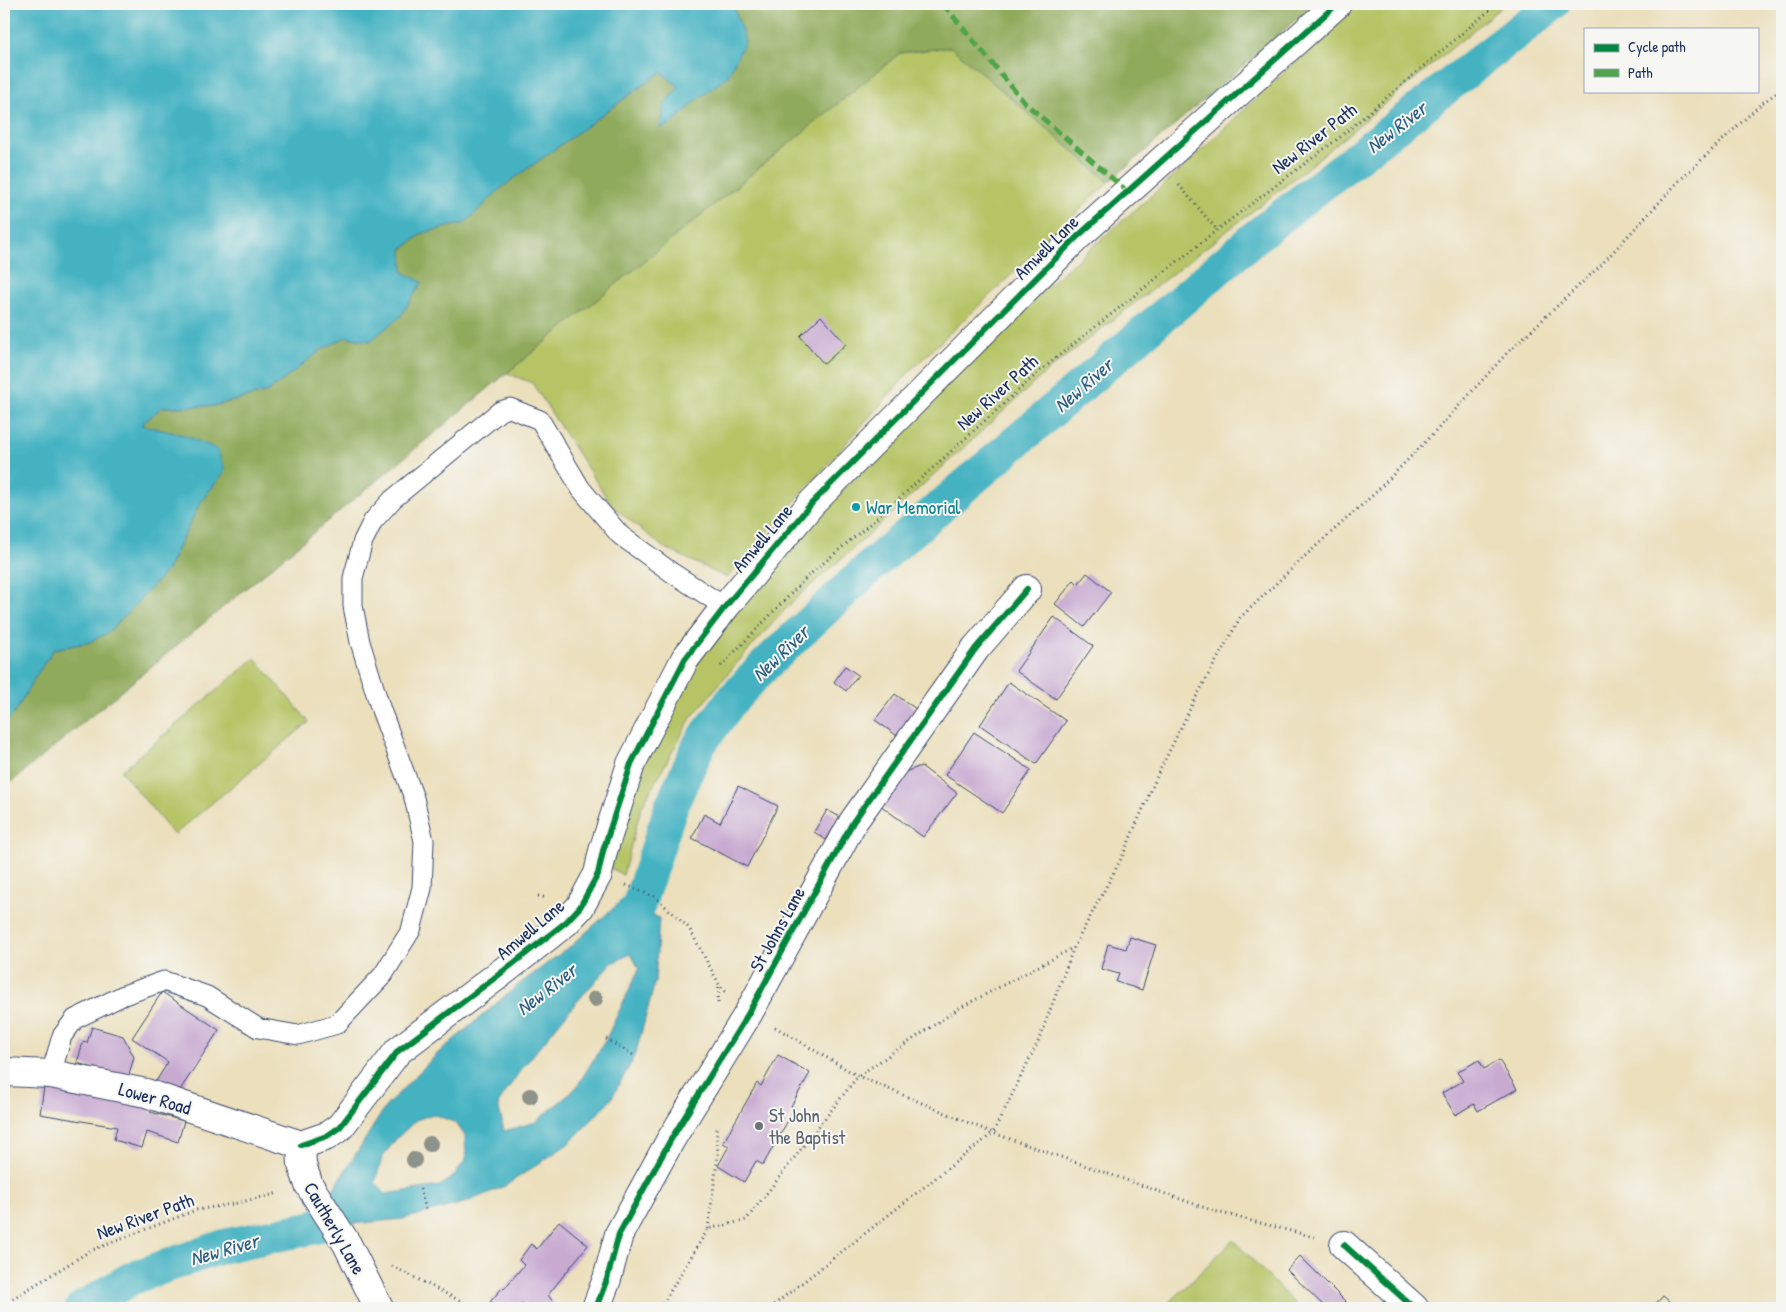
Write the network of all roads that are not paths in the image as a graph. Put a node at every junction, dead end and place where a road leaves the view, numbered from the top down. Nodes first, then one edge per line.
1 (1337, 4) edge
2 (1027, 589) dead end
3 (725, 607) junction
4 (4, 1072) edge
5 (51, 1074) junction
6 (301, 1145) junction
7 (1344, 1245) road end
8 (379, 1308) edge
9 (596, 1308) edge
10 (1414, 1308) edge

1 - 3 street, Amwell Lane
2 - 9 street, St Johns Lane
3 - 5 lane
3 - 6 street, Amwell Lane
4 - 5 street, Lower Road
5 - 6 street, Lower Road
6 - 8 street, Cautherly Lane
7 - 10 street

